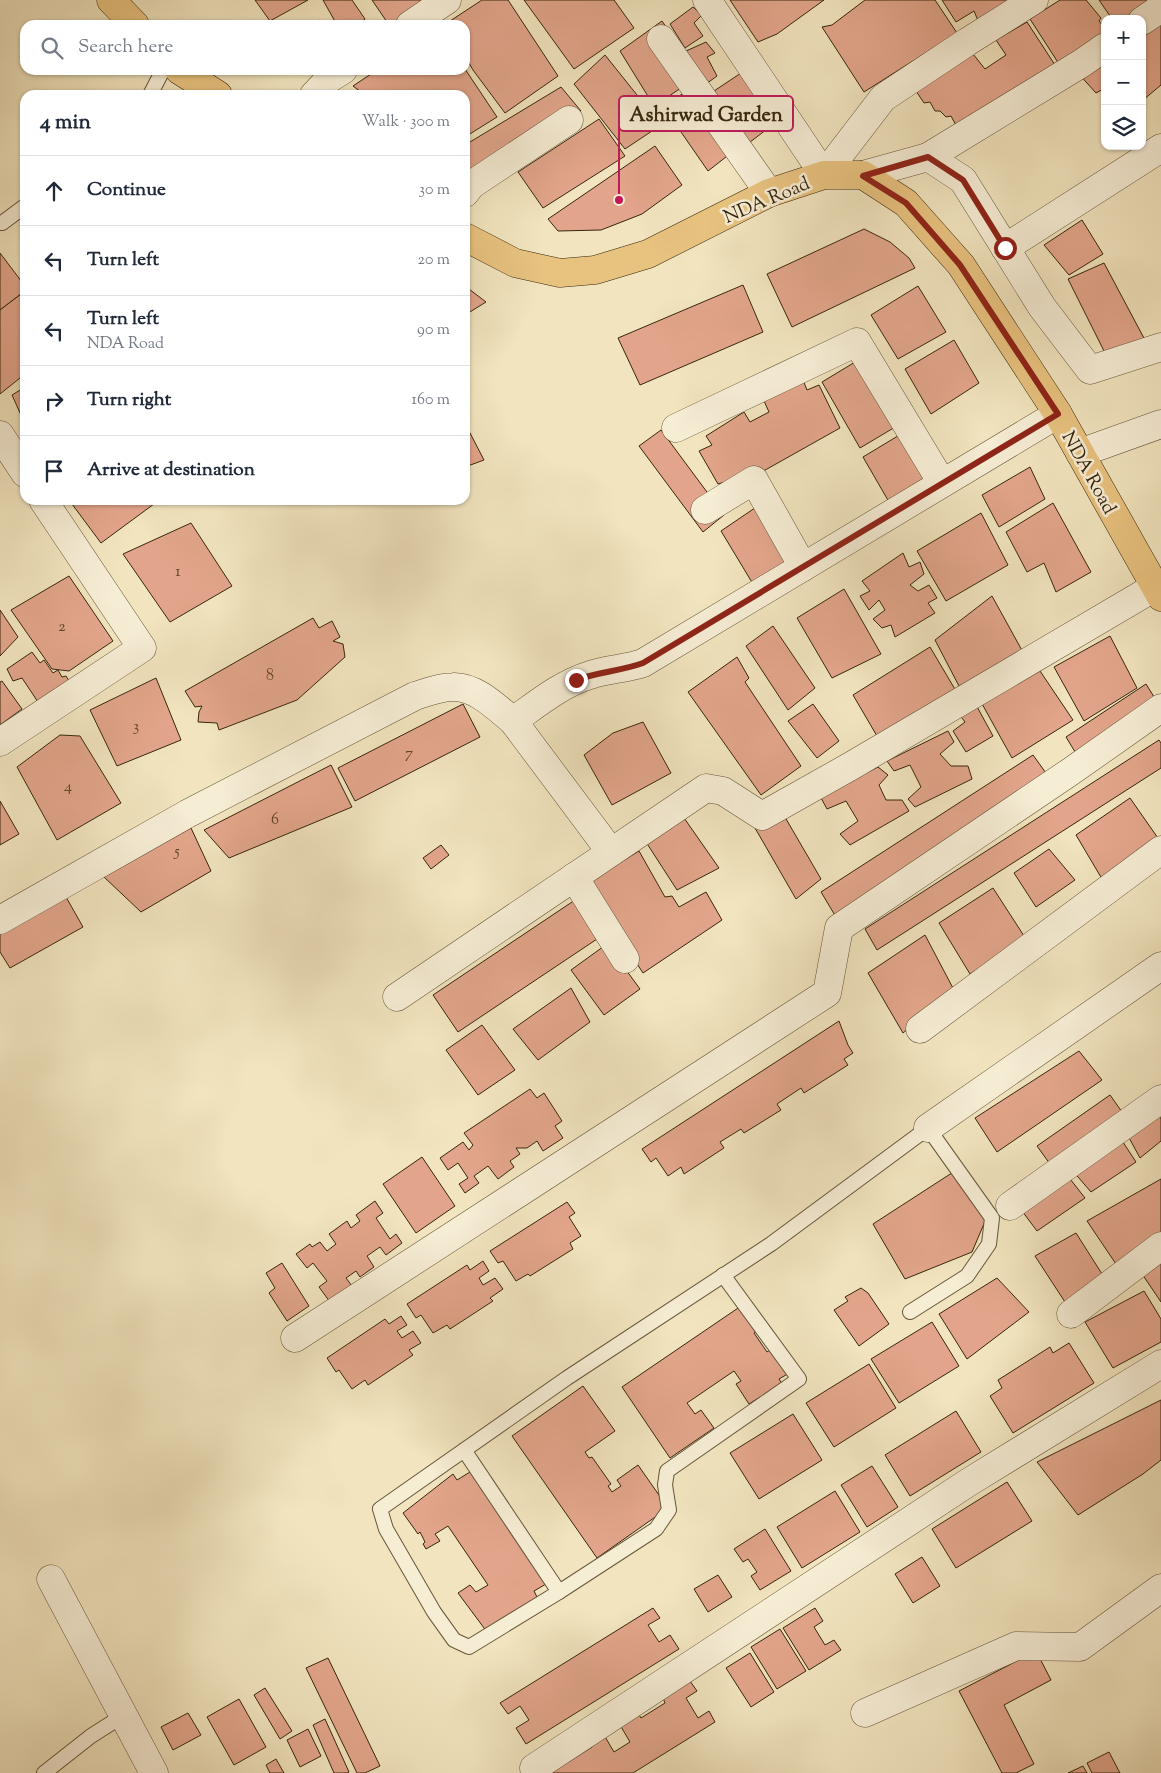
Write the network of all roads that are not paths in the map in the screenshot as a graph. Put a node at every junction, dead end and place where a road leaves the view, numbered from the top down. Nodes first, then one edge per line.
1 (112, 0) edge
2 (447, 0) edge
3 (707, 0) edge
4 (1034, 0) edge
5 (1161, 8) edge
6 (1146, 18) edge
7 (130, 20) edge
8 (417, 20) edge
9 (661, 39) dead end
10 (1101, 50) edge
11 (160, 75) edge
12 (187, 75) edge
13 (334, 75) edge
14 (153, 90) edge
15 (210, 90) edge
16 (319, 90) edge
17 (569, 120) dead end
18 (1161, 148) edge
19 (928, 157) junction
20 (824, 175) junction
21 (863, 176) junction
22 (470, 186) edge
23 (769, 193) junction
24 (20, 210) edge
25 (2, 223) dead end
26 (470, 240) edge
27 (1005, 248) junction
28 (1161, 347) edge
29 (1058, 414) junction
30 (1161, 424) edge
31 (676, 428) dead end
32 (0, 435) edge
33 (1080, 454) junction
34 (20, 465) edge
35 (942, 483) junction
36 (46, 505) edge
37 (705, 510) dead end
38 (803, 567) junction
39 (1158, 592) edge
40 (1161, 708) edge
41 (512, 721) junction
42 (0, 742) edge
43 (1161, 850) edge
44 (611, 852) junction
45 (574, 877) junction
46 (0, 920) edge
47 (625, 959) dead end
48 (1161, 966) edge
49 (397, 997) dead end
50 (920, 1029) dead end
51 (1161, 1099) edge
52 (928, 1128) junction
53 (1010, 1206) dead end
54 (1161, 1246) edge
55 (723, 1275) junction
56 (910, 1312) dead end
57 (1071, 1314) dead end
58 (295, 1338) dead end
59 (1161, 1364) edge
60 (464, 1450) junction
61 (51, 1579) dead end
62 (1161, 1588) edge
63 (559, 1592) junction
64 (865, 1713) dead end
65 (124, 1716) junction
66 (534, 1768) dead end
67 (44, 1773) edge
68 (154, 1773) edge

1 - 7 main road
2 - 8 street
3 - 20 street
4 - 20 street
5 - 6 street
9 - 23 street
10 - 19 street
11 - 14 lane
12 - 15 main road
13 - 16 street
17 - 22 street
18 - 27 street
19 - 21 street
19 - 27 street
20 - 21 main road, NDA Road
20 - 23 main road, NDA Road
21 - 29 main road, NDA Road
23 - 26 main road, NDA Road
24 - 25 lane
27 - 28 street
29 - 33 main road, NDA Road
29 - 35 street
30 - 33 street
31 - 35 street
32 - 34 street
33 - 39 main road, NDA Road
35 - 38 street
36 - 42 street
37 - 38 street
38 - 41 street
39 - 44 street
40 - 58 street
41 - 44 street
41 - 46 street
43 - 50 street
44 - 45 street
45 - 47 street
45 - 49 street
48 - 52 street
51 - 53 street
52 - 55 lane
52 - 56 lane
54 - 57 street
55 - 60 lane
55 - 63 lane
59 - 66 street
60 - 63 lane
60 - 63 lane
61 - 65 street
62 - 64 street
65 - 67 lane
65 - 68 street

